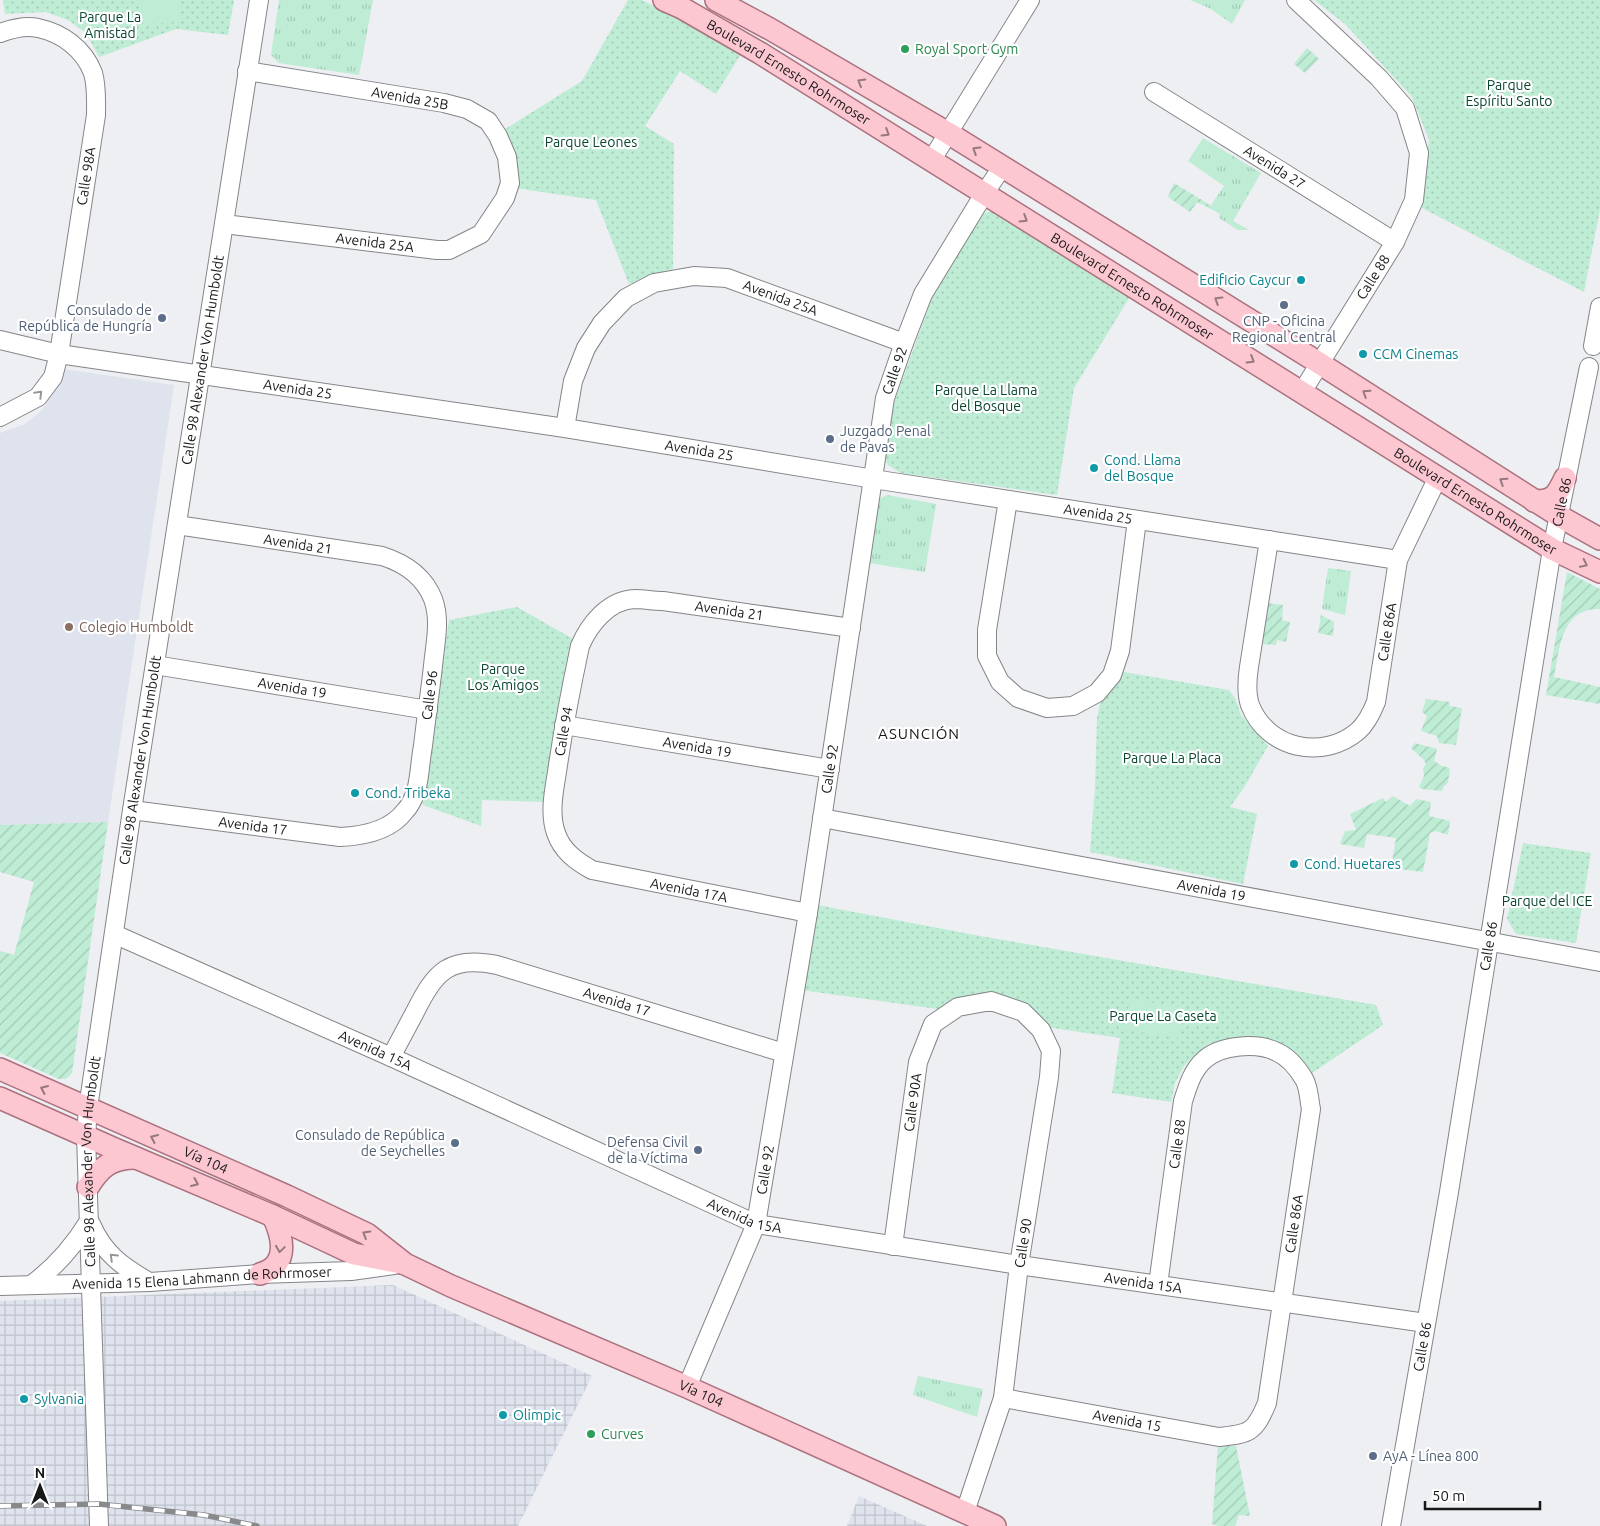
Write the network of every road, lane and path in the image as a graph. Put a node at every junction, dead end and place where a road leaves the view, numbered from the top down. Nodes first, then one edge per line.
1 (259, 0) edge
2 (664, 0) edge
3 (716, 0) edge
4 (1030, 0) edge
5 (1296, 0) edge
6 (0, 33) edge
7 (247, 71) junction
8 (1154, 92) dead end
9 (948, 133) junction
10 (931, 161) junction
11 (1002, 167) junction
12 (984, 194) junction
13 (505, 198) joint
14 (224, 224) junction
15 (1395, 242) junction
16 (1600, 307) edge
17 (0, 340) edge
18 (904, 342) junction
19 (1593, 346) dead end
20 (59, 354) junction
21 (1319, 363) junction
22 (1589, 367) dead end
23 (200, 374) junction
24 (1302, 392) junction
25 (0, 417) edge
26 (565, 428) junction
27 (1438, 477) junction
28 (1566, 478) junction
29 (873, 479) junction
30 (1008, 500) junction
31 (1534, 501) junction
32 (1559, 516) junction
33 (1137, 520) junction
34 (177, 526) junction
35 (1600, 539) edge
36 (1269, 540) junction
37 (1552, 549) junction
38 (1398, 560) junction
39 (1600, 572) edge
40 (416, 574) joint
41 (608, 609) joint
42 (851, 628) junction
43 (155, 666) junction
44 (428, 710) junction
45 (564, 725) junction
46 (830, 769) junction
47 (132, 810) junction
48 (400, 817) joint
49 (822, 818) junction
50 (573, 859) joint
51 (808, 913) junction
52 (114, 934) junction
53 (1488, 940) junction
54 (1600, 962) edge
55 (991, 1001) joint
56 (1252, 1045) joint
57 (784, 1053) junction
58 (391, 1057) junction
59 (0, 1069) edge
60 (0, 1098) edge
61 (88, 1108) junction
62 (86, 1136) junction
63 (136, 1158) junction
64 (88, 1187) junction
65 (273, 1216) junction
66 (89, 1220) junction
67 (756, 1224) junction
68 (893, 1246) junction
69 (405, 1264) junction
70 (1019, 1266) junction
71 (260, 1274) junction
72 (150, 1282) junction
73 (90, 1283) junction
74 (1158, 1284) junction
75 (31, 1285) junction
76 (0, 1286) edge
77 (1282, 1302) junction
78 (1426, 1323) junction
79 (687, 1386) junction
80 (1003, 1398) junction
81 (1251, 1429) joint
82 (965, 1512) junction
83 (99, 1526) edge
84 (995, 1526) edge
85 (1391, 1526) edge

1 - 7 street, Calle 98 Alexander Von Humboldt
2 -> 10 main road, Boulevard Ernesto Rohrmoser
9 -> 3 main road
4 - 9 street
5 - 15 street, Calle 88
6 - 20 street, Calle 98A
7 - 13 street, Avenida 25B
7 - 14 street, Calle 98 Alexander Von Humboldt
8 - 15 street, Avenida 27
9 - 10 street
11 -> 9 main road
10 - 12 main road, Boulevard Ernesto Rohrmoser
11 - 12 street, Calle 92
21 -> 11 main road
12 - 18 street, Calle 92
12 -> 24 main road, Boulevard Ernesto Rohrmoser
13 - 14 street, Avenida 25A
14 - 23 street, Calle 98 Alexander Von Humboldt
15 - 21 street, Calle 88
16 - 19 street
17 - 20 street, Avenida 25
18 - 26 street, Avenida 25A
18 - 29 street, Calle 92
20 - 23 street, Avenida 25
25 -> 20 street, Calle 98A
21 - 24 street, Calle 88
31 -> 21 main road
22 - 28 street, Calle 86
23 - 26 street, Avenida 25
23 - 34 street, Calle 98 Alexander Von Humboldt
24 - 27 main road, Boulevard Ernesto Rohrmoser
26 - 29 street, Avenida 25
27 - 37 main road, Boulevard Ernesto Rohrmoser
27 - 38 street, Calle 86A
28 - 31 main road
28 - 32 street, Calle 86
29 - 30 street, Avenida 25
29 - 42 street, Calle 92
30 - 33 street, Avenida 25
30 - 33 street
31 - 32 main road
32 - 35 main road
32 - 37 street, Calle 86
33 - 36 street, Avenida 25
34 - 40 street, Avenida 21
34 - 43 street, Calle 98 Alexander Von Humboldt
36 - 38 street, Avenida 25
36 - 38 street, Calle 86A
37 -> 39 main road, Boulevard Ernesto Rohrmoser
37 - 53 street, Calle 86
40 - 44 street, Calle 96
41 - 42 street, Avenida 21
41 - 45 street, Calle 94
42 - 46 street, Calle 92
43 - 44 street, Avenida 19
43 - 47 street, Calle 98 Alexander Von Humboldt
44 - 48 street, Calle 96
45 - 46 street, Avenida 19
45 - 50 street, Calle 94
46 - 49 street, Calle 92
47 - 48 street, Avenida 17
47 - 52 street, Calle 98 Alexander Von Humboldt
49 - 51 street, Calle 92
49 - 53 street, Avenida 19
50 - 51 street, Avenida 17A
51 - 57 street, Calle 92
52 - 58 street, Avenida 15A
52 - 61 street, Calle 98 Alexander Von Humboldt
53 - 54 street, Avenida 19
53 - 78 street, Calle 86
55 - 68 street, Calle 90A
55 - 70 street, Calle 90
56 - 74 street, Calle 88
56 - 77 street, Calle 86A
57 - 58 street, Avenida 17
57 - 67 street, Calle 92
58 - 67 street, Avenida 15A
61 -> 59 main road, Vía 104
60 - 62 main road, Vía 104
61 - 62 street, Calle 98 Alexander Von Humboldt
69 -> 61 main road, Vía 104
62 - 63 main road, Vía 104
62 - 64 street, Calle 98 Alexander Von Humboldt
63 - 64 main road
63 -> 65 main road, Vía 104
64 - 66 street, Calle 98 Alexander Von Humboldt
65 - 69 main road, Vía 104
65 -> 71 main road
72 -> 66 street
66 - 73 street, Calle 98 Alexander Von Humboldt
66 - 75 street
67 - 68 street, Avenida 15A
67 - 79 street, Calle 92
68 - 70 street, Avenida 15A
69 - 71 street, Avenida 15 Elena Lahmann de Rohrmoser
69 - 79 main road, Vía 104
70 - 74 street, Avenida 15A
70 - 80 street, Calle 90
71 - 72 street, Avenida 15 Elena Lahmann de Rohrmoser
72 - 73 street, Avenida 15 Elena Lahmann de Rohrmoser
73 - 75 street, Avenida 15 Elena Lahmann de Rohrmoser
73 - 83 street, Calle 98 Alexander Von Humboldt
74 - 77 street, Avenida 15A
75 - 76 street, Avenida 15 Elena Lahmann de Rohrmoser
77 - 78 street, Avenida 15A
77 - 81 street, Calle 86A
78 - 85 street, Calle 86
79 - 82 main road, Vía 104
80 - 81 street, Avenida 15
80 - 82 street, Calle 90
82 - 84 main road, Vía 104

